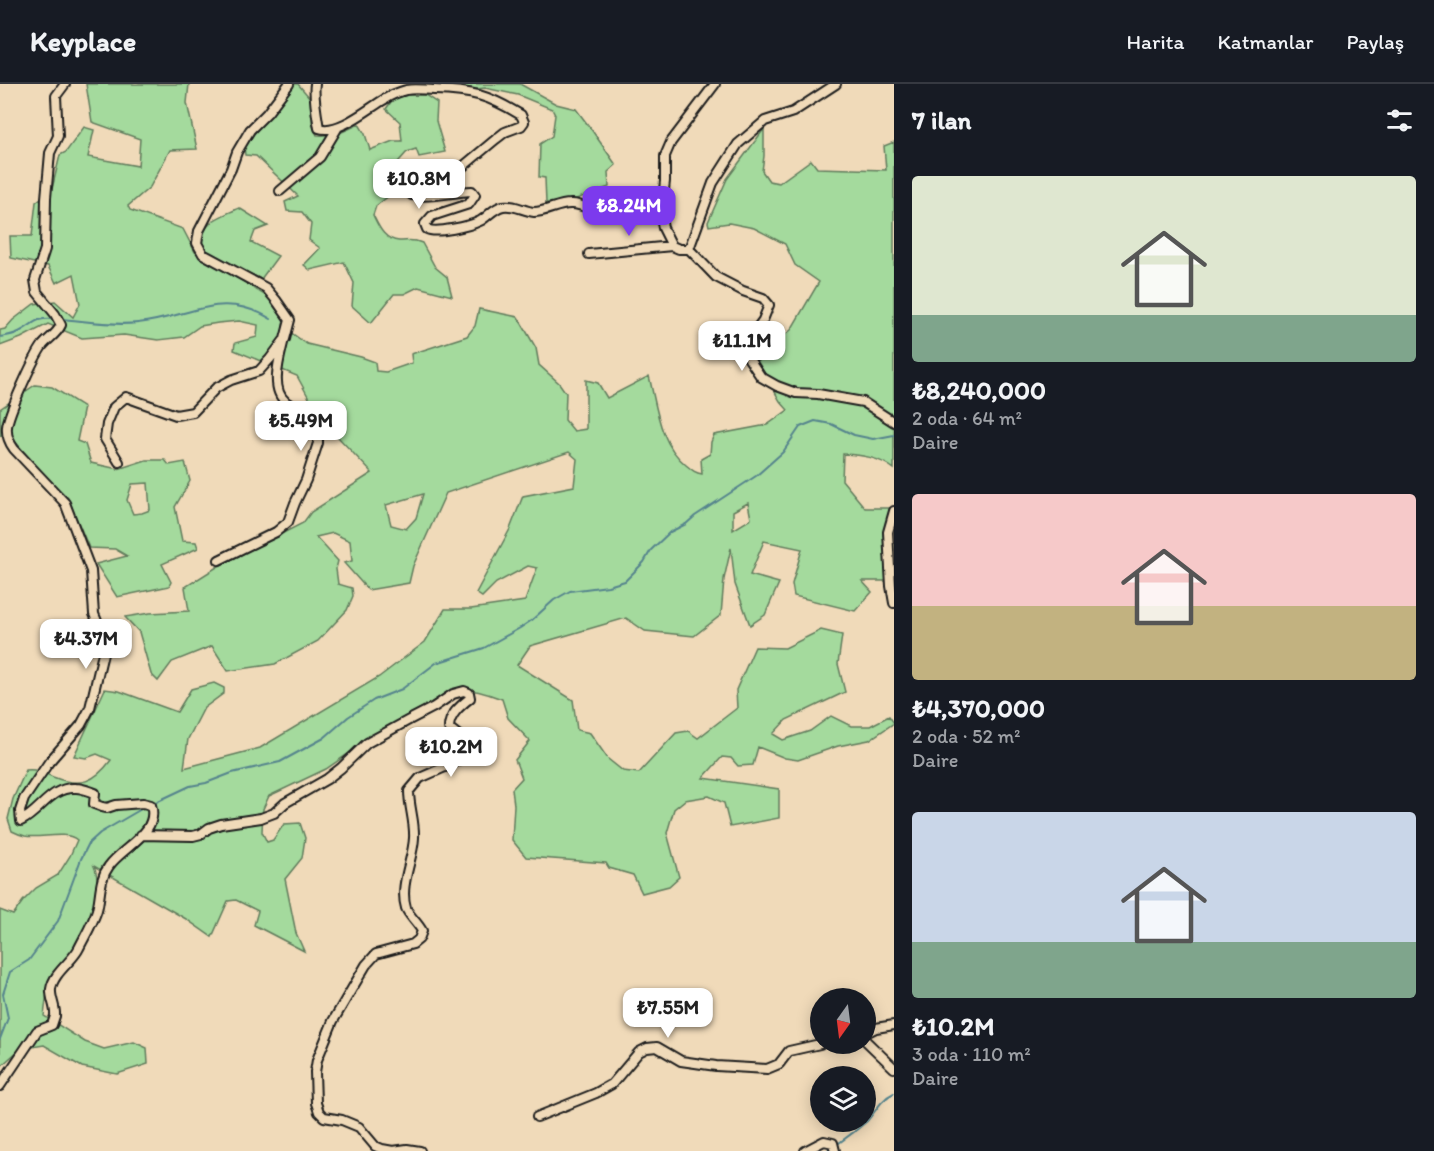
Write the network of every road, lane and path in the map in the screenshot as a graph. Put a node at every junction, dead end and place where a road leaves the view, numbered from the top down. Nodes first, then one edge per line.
1 (65, 84) edge
2 (289, 84) edge
3 (315, 84) edge
4 (715, 84) edge
5 (836, 84) edge
6 (338, 127) junction
7 (280, 191) dead end
8 (659, 207) junction
9 (672, 246) junction
10 (689, 249) junction
11 (589, 254) dead end
12 (285, 339) junction
13 (894, 422) edge
14 (119, 462) dead end
15 (894, 511) edge
16 (219, 560) dead end
17 (894, 603) edge
18 (141, 835) junction
19 (894, 1025) edge
20 (876, 1028) edge
21 (810, 1046) edge
22 (876, 1051) edge
23 (894, 1068) edge
24 (0, 1086) edge
25 (537, 1117) dead end
26 (420, 1151) edge
27 (805, 1151) edge
28 (835, 1151) edge

1 - 18 street
2 - 12 street
3 - 6 street
4 - 8 street
5 - 10 street
6 - 7 street
6 - 8 street
8 - 9 street
9 - 10 street
9 - 11 street
10 - 13 street
12 - 14 street
12 - 16 street
15 - 17 street
18 - 24 street
18 - 26 street
19 - 20 street
21 - 25 street
22 - 23 street
27 - 28 street

